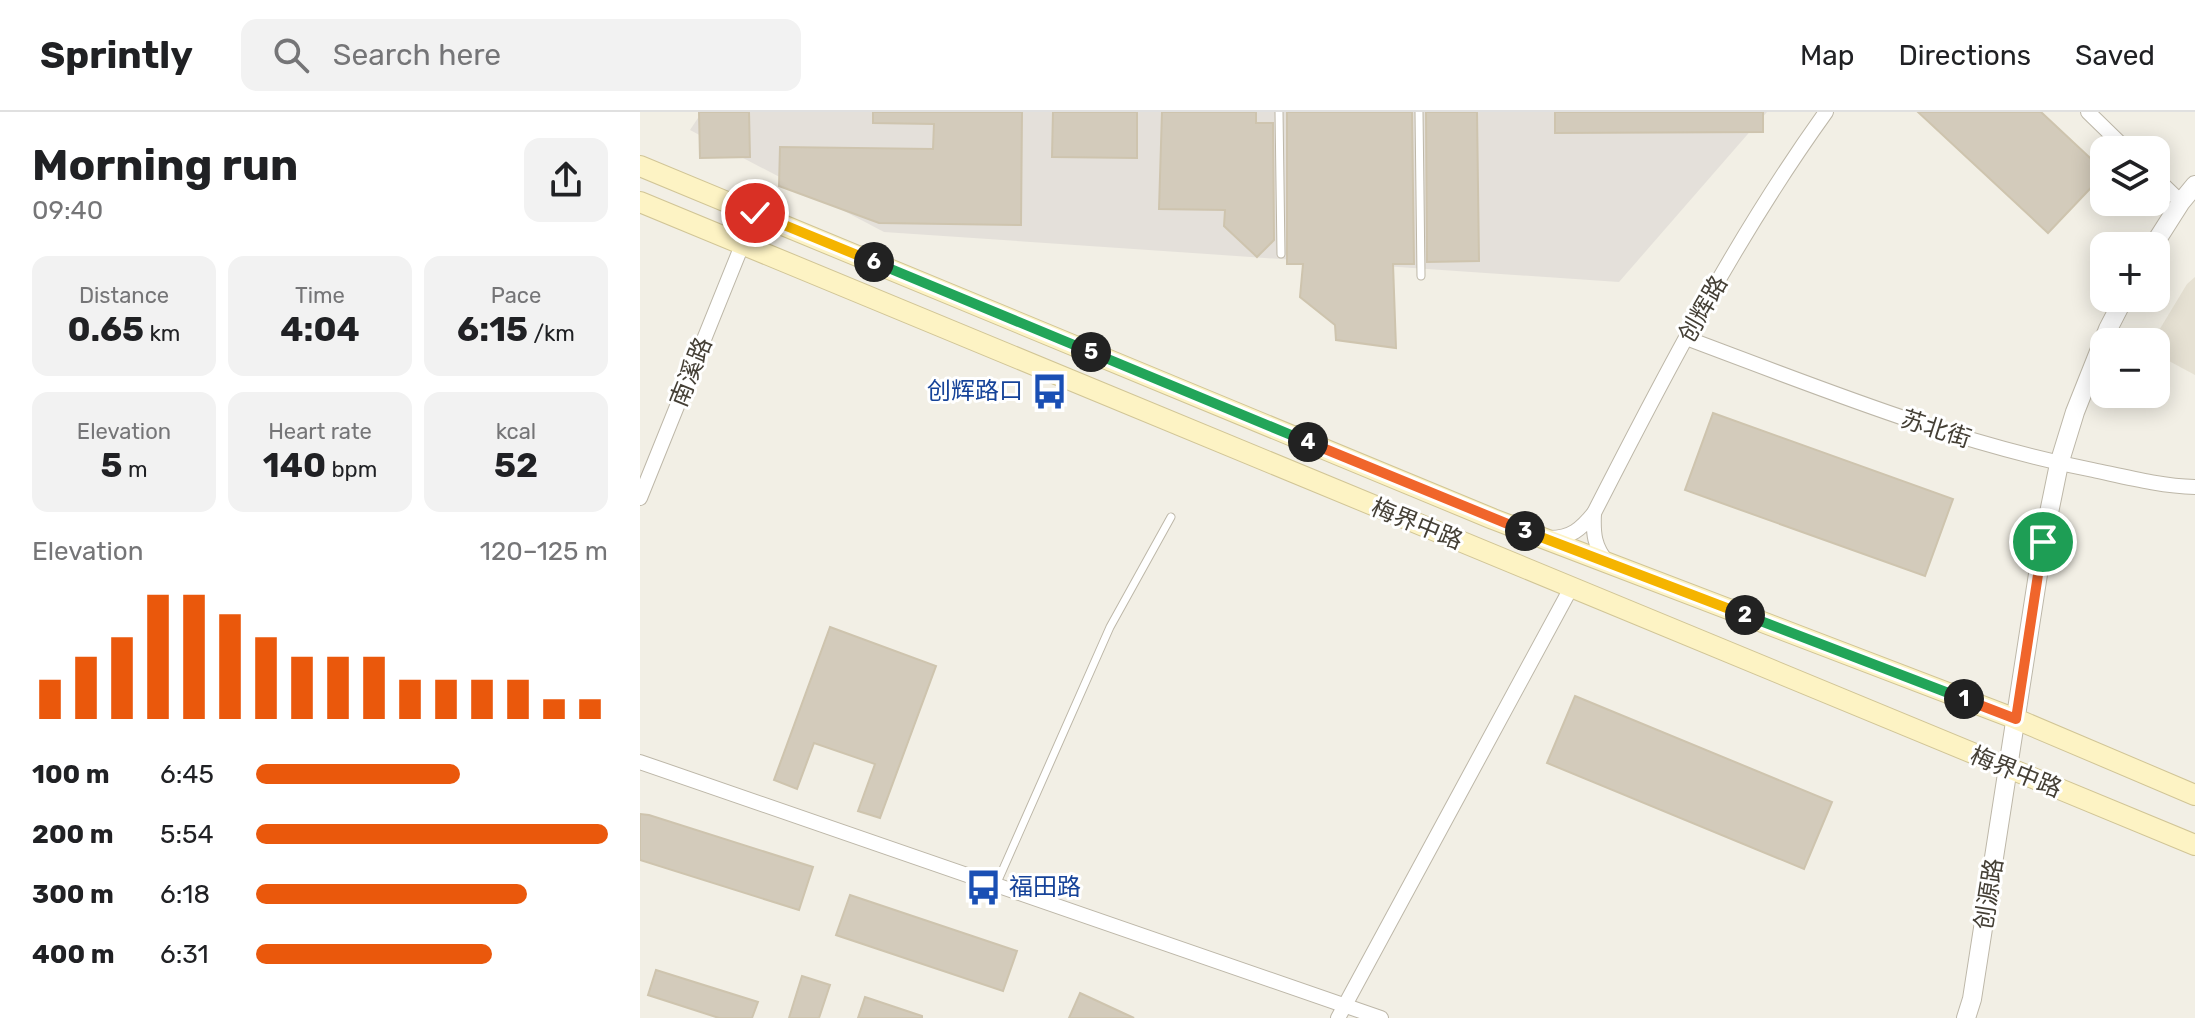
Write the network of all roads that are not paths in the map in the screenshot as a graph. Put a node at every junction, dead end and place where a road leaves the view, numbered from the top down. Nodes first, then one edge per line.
1 (1279, 112) edge
2 (1419, 112) edge
3 (1826, 112) edge
4 (2088, 112) edge
5 (2113, 136) edge
6 (640, 166) edge
7 (2195, 185) edge
8 (2170, 191) edge
9 (640, 202) edge
10 (2181, 202) junction
11 (755, 213) junction
12 (2162, 232) edge
13 (741, 245) junction
14 (1281, 254) dead end
15 (1421, 276) dead end
16 (2117, 312) edge
17 (1686, 338) junction
18 (2059, 464) junction
19 (2195, 487) edge
20 (640, 498) edge
21 (1594, 513) junction
22 (1171, 517) dead end
23 (1541, 537) junction
24 (1608, 563) junction
25 (1571, 588) junction
26 (2016, 719) junction
27 (640, 762) edge
28 (2008, 769) junction
29 (2195, 795) edge
30 (2195, 845) edge
31 (996, 885) junction
32 (1342, 1012) edge
33 (1381, 1018) edge
34 (1966, 1018) edge

1 - 14 lane
2 - 15 lane
3 - 17 street, 创辉路
4 - 5 street
6 - 11 main road, 梅界中路
7 - 10 street
8 - 10 street
9 - 13 main road, 梅界中路
10 - 12 street
11 - 13 street, 南溪路
11 - 23 main road, 梅界中路
13 - 20 street, 南溪路
13 - 25 main road, 梅界中路
16 - 18 street
17 - 18 street, 苏北街
17 - 21 street, 创辉路
18 - 19 street, 苏北街
18 - 26 street
21 - 23 street
21 - 24 street
22 - 31 lane
23 - 24 main road, 梅界中路
24 - 26 main road, 梅界中路
25 - 28 main road, 梅界中路
25 - 32 street
26 - 28 street, 创源路
26 - 29 main road, 梅界中路
27 - 31 street
28 - 30 main road, 梅界中路
28 - 34 street, 创源路
31 - 32 street
32 - 33 street

